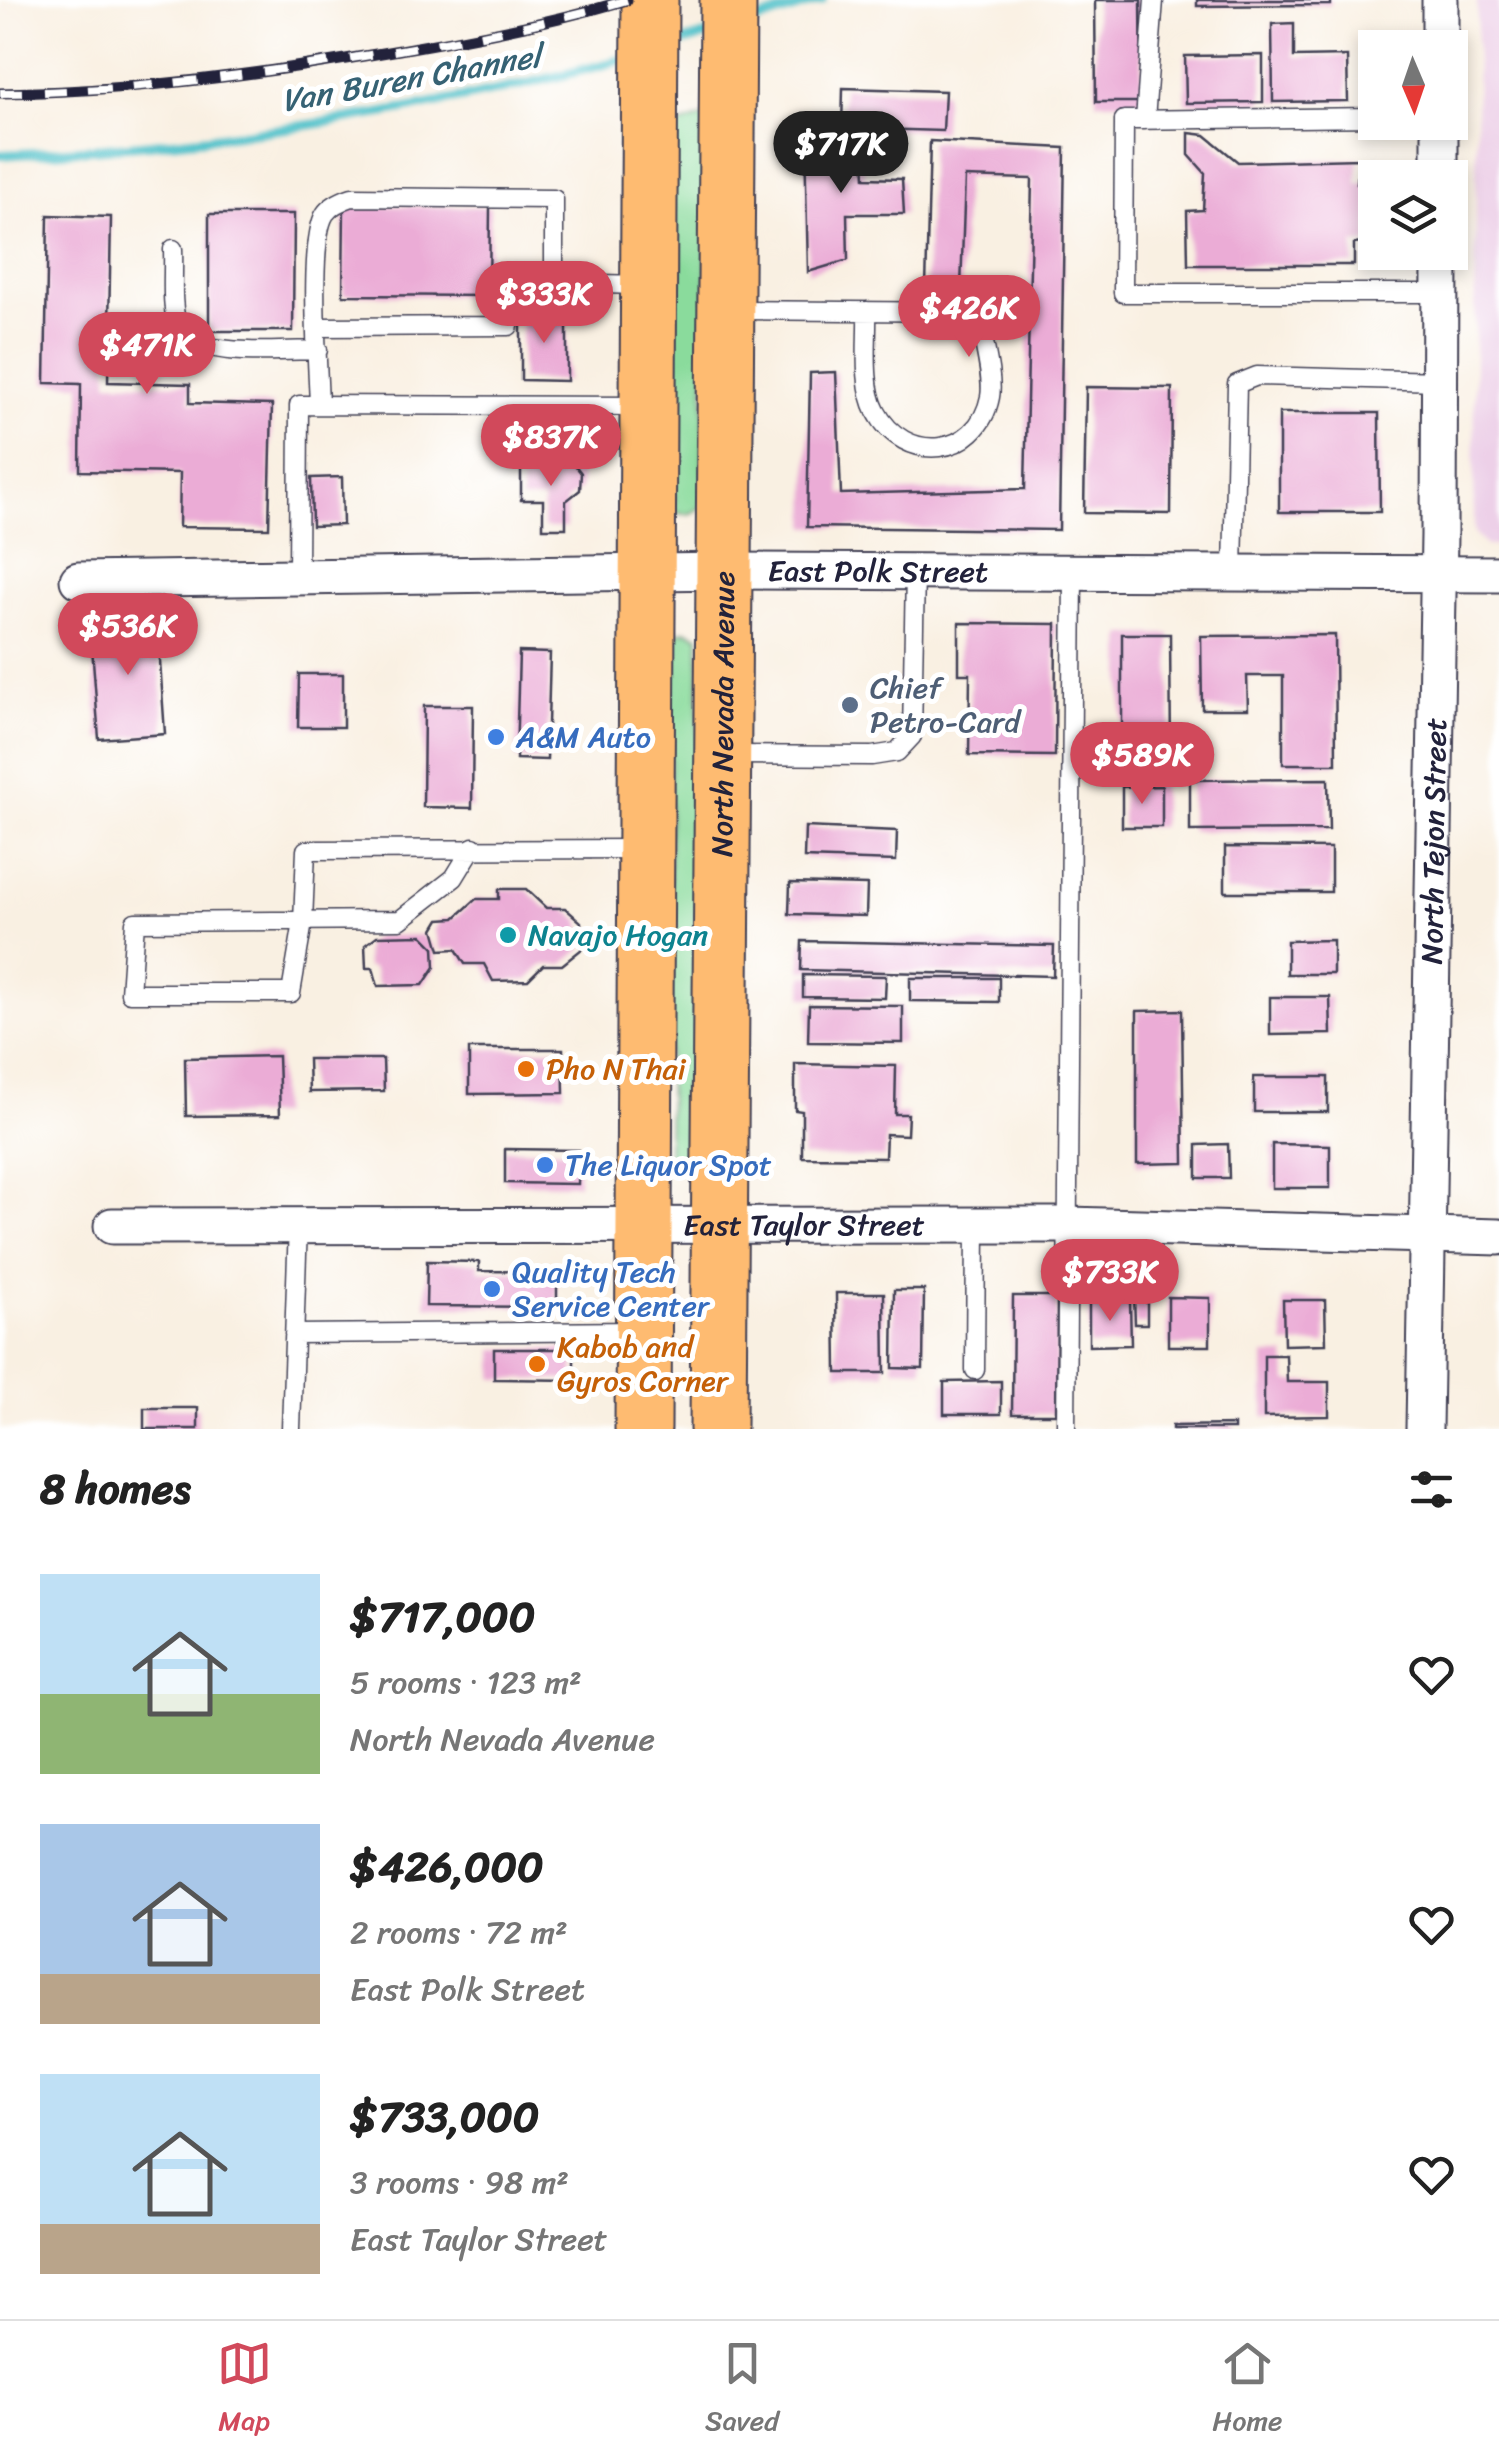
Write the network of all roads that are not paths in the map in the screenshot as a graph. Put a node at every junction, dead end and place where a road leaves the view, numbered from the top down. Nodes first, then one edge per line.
1 (650, 0) edge
2 (728, 0) edge
3 (1154, 0) edge
4 (1440, 0) edge
5 (1440, 30) edge
6 (1358, 118) edge
7 (1146, 120) junction
8 (173, 248) dead end
9 (1440, 270) edge
10 (554, 283) junction
11 (648, 284) junction
12 (1440, 294) junction
13 (727, 310) junction
14 (867, 311) junction
15 (317, 327) junction
16 (318, 350) junction
17 (1440, 381) junction
18 (319, 405) junction
19 (648, 406) junction
20 (726, 571) junction
21 (915, 571) junction
22 (648, 572) junction
23 (1073, 572) junction
24 (1233, 572) junction
25 (1438, 574) junction
26 (1499, 574) edge
27 (298, 577) junction
28 (78, 580) dead end
29 (724, 755) junction
30 (473, 848) junction
31 (646, 849) junction
32 (303, 922) junction
33 (720, 1223) junction
34 (644, 1224) junction
35 (976, 1224) junction
36 (298, 1225) junction
37 (1069, 1225) junction
38 (112, 1226) dead end
39 (1426, 1236) junction
40 (1499, 1237) edge
41 (643, 1331) junction
42 (294, 1334) junction
43 (975, 1370) dead end
44 (292, 1429) edge
45 (643, 1429) edge
46 (718, 1429) edge
47 (1066, 1429) edge
48 (1424, 1429) edge

1 - 11 main road
2 - 13 main road, North Nevada Avenue
3 - 7 lane
4 - 5 street
6 - 7 lane
7 - 12 lane
8 - 16 lane
9 - 12 street, North Tejon Street
10 - 11 lane
10 - 15 lane
10 - 15 lane
11 - 19 main road
12 - 17 street, North Tejon Street
13 - 14 lane
13 - 20 main road, North Nevada Avenue
14 - 14 lane
15 - 16 lane
16 - 18 lane
17 - 24 lane
17 - 25 street, North Tejon Street
18 - 19 lane
18 - 27 lane
19 - 22 main road
20 - 21 street, East Polk Street
20 - 22 street, East Polk Street
20 - 29 main road, North Nevada Avenue
21 - 23 street, East Polk Street
21 - 29 lane
22 - 27 street, East Polk Street
22 - 31 main road
23 - 24 street, East Polk Street
23 - 37 lane
24 - 25 street, East Polk Street
25 - 26 street, East Polk Street
25 - 39 street, North Tejon Street
27 - 28 street, East Polk Street
29 - 33 main road, North Nevada Avenue
30 - 31 lane
30 - 32 lane
30 - 32 lane
31 - 34 main road
32 - 32 lane
33 - 34 street, East Taylor Street
33 - 35 street, East Taylor Street
33 - 46 main road, North Nevada Avenue
34 - 36 street, East Taylor Street
34 - 41 main road
35 - 37 street, East Taylor Street
35 - 43 lane
36 - 38 street, East Taylor Street
36 - 42 lane
37 - 39 street, East Taylor Street
37 - 47 lane
39 - 40 street, East Taylor Street
39 - 48 street, North Tejon Street
41 - 42 lane
41 - 45 main road
42 - 44 lane

